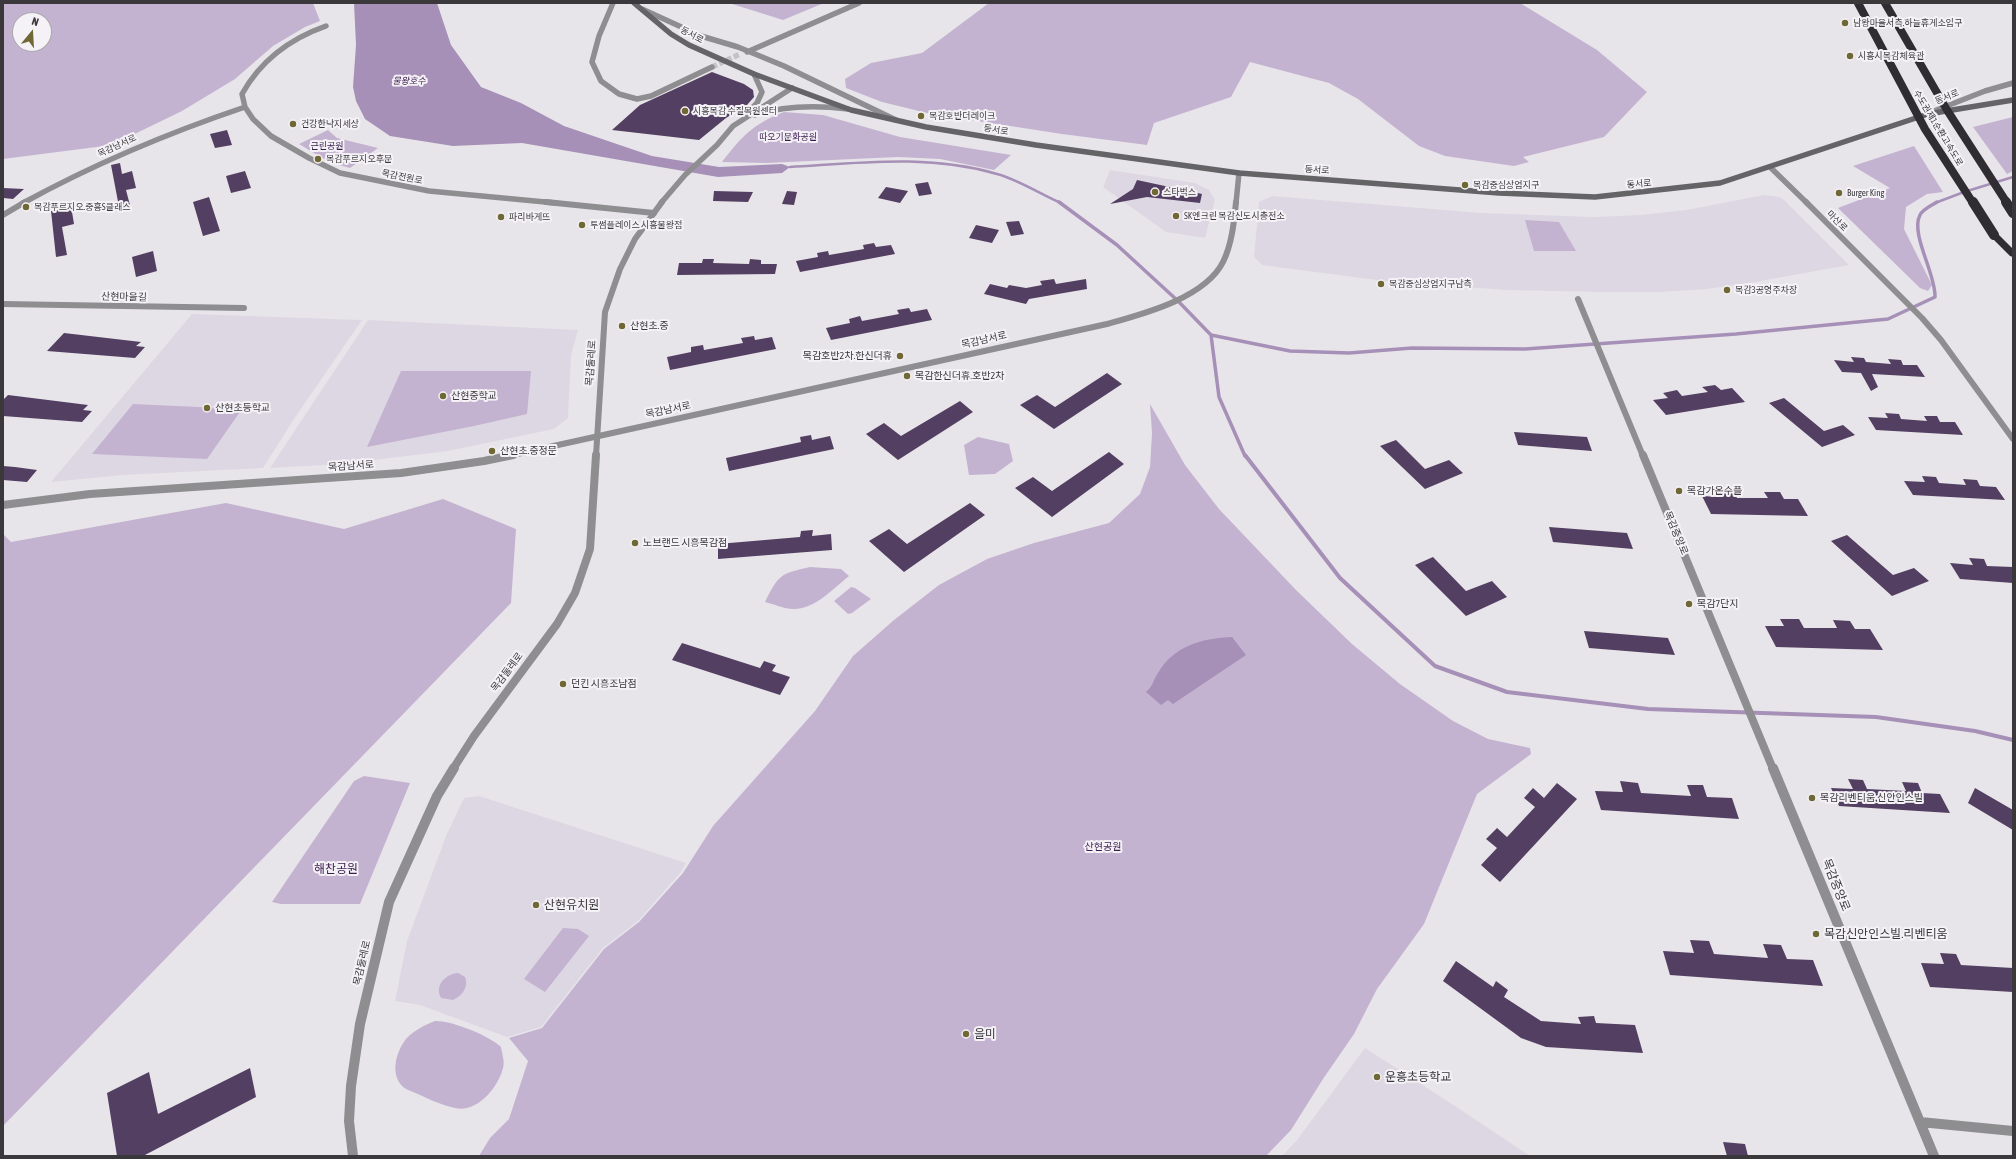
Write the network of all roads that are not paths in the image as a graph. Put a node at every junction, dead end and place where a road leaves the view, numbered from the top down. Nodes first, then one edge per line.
1 (613, 3) edge
2 (858, 3) edge
3 (1885, 3) edge
4 (636, 5) edge
5 (1859, 5) edge
6 (326, 26) dead end
7 (748, 52) junction
8 (740, 54) tunnel mouth
9 (712, 68) tunnel mouth
10 (754, 74) junction
11 (2013, 83) edge
12 (792, 88) junction
13 (2013, 100) edge
14 (245, 107) junction
15 (851, 110) junction
16 (1928, 114) junction
17 (897, 120) junction
18 (733, 126) junction
19 (1770, 167) junction
20 (1240, 173) junction
21 (654, 213) junction
22 (2013, 213) edge
23 (3, 215) edge
24 (2013, 254) edge
25 (1578, 299) dead end
26 (3, 304) edge
27 (244, 308) dead end
28 (596, 436) junction
29 (2013, 439) edge
30 (3, 505) edge
31 (1920, 1122) junction
32 (2013, 1131) edge
33 (353, 1156) edge
34 (1934, 1156) edge

1 - 9 street
2 - 7 street
3 - 22 highway, 수도권제1순환고속도로, bridge
4 - 7 street
4 - 10 main road, 동서로
5 - 24 highway, 수도권제1순환고속도로, bridge
6 - 14 street
7 - 8 street
7 - 17 street
10 - 12 main road, 동서로
10 - 18 street
11 - 16 street, 동서로
12 - 15 main road, 동서로
12 - 18 street
13 - 16 main road
14 - 21 street, 목감전원로
14 - 23 street, 목감남서로
15 - 17 main road, 동서로
15 - 18 street
16 - 19 main road, 동서로
17 - 20 main road, 동서로
18 - 21 street, 목감둘레로
19 - 20 main road, 동서로
19 - 29 street, 마산로
20 - 28 street, 목감남서로
21 - 28 street, 목감둘레로
25 - 31 street, 목감중앙로
26 - 27 street, 산현마을길
28 - 30 street, 목감남서로
28 - 33 street, 목감둘레로
31 - 32 street
31 - 34 street, 목감중앙로

